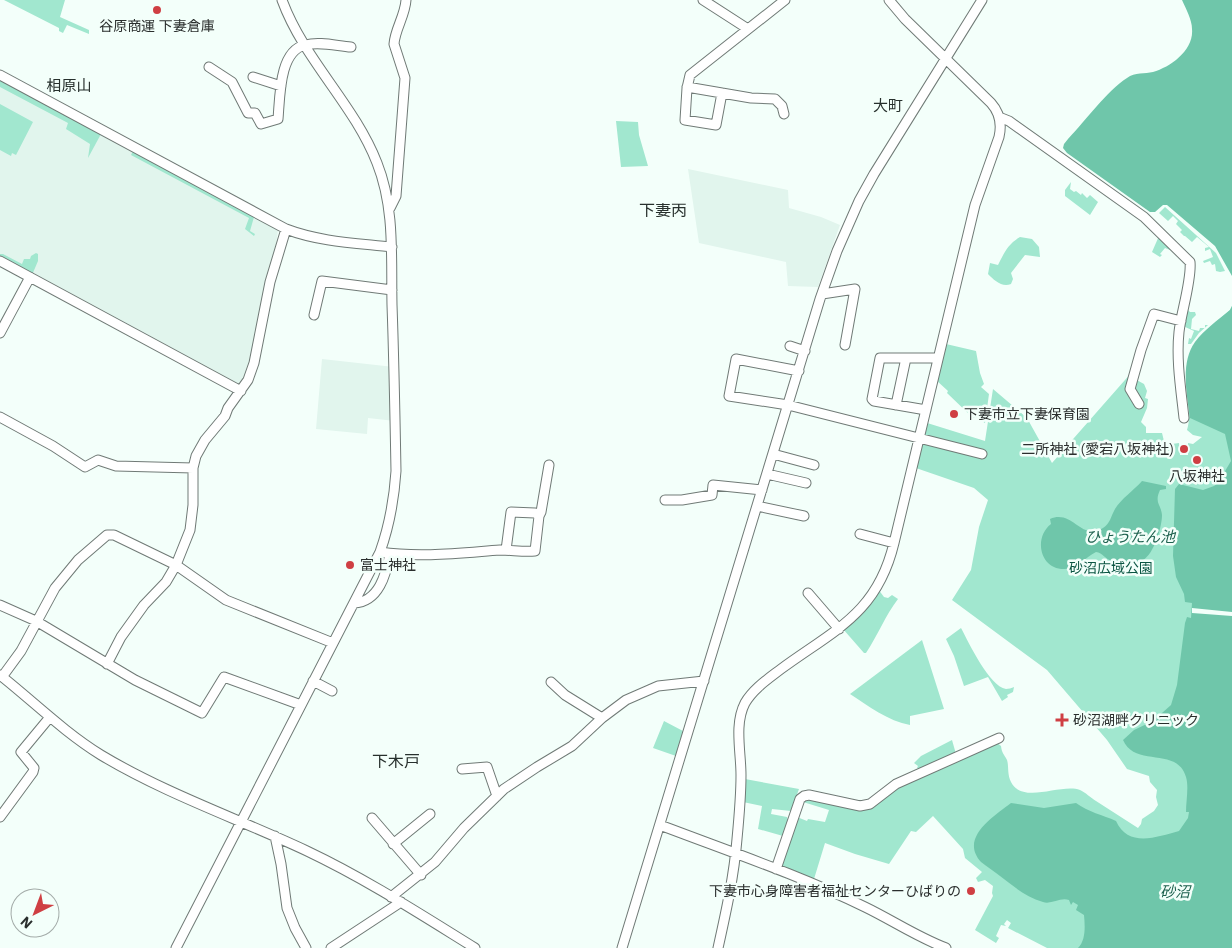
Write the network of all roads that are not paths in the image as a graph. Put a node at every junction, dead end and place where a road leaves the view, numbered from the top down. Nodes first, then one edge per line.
1 (282, 0) edge
2 (406, 0) edge
3 (703, 0) edge
4 (785, 0) edge
5 (889, 0) edge
6 (982, 0) edge
7 (748, 29) junction
8 (304, 45) junction
9 (352, 48) dead end
10 (946, 59) junction
11 (209, 67) dead end
12 (0, 75) edge
13 (253, 77) dead end
14 (282, 86) junction
15 (687, 87) junction
16 (722, 93) junction
17 (784, 114) dead end
18 (999, 117) junction
19 (390, 208) junction
20 (286, 229) junction
21 (392, 247) junction
22 (0, 261) edge
23 (30, 277) junction
24 (392, 290) junction
25 (822, 294) junction
26 (314, 315) dead end
27 (1181, 321) junction
28 (0, 333) edge
29 (790, 346) dead end
30 (845, 346) dead end
31 (805, 351) junction
32 (906, 358) junction
33 (938, 358) junction
34 (799, 371) junction
35 (241, 391) junction
36 (1139, 404) dead end
37 (788, 405) junction
38 (896, 405) junction
39 (926, 410) junction
40 (0, 417) edge
41 (1184, 418) dead end
42 (920, 437) junction
43 (773, 454) junction
44 (982, 454) dead end
45 (549, 465) dead end
46 (814, 465) dead end
47 (193, 468) junction
48 (767, 474) junction
49 (806, 483) dead end
50 (762, 490) junction
51 (665, 500) dead end
52 (757, 506) junction
53 (539, 516) junction
54 (804, 516) dead end
55 (860, 534) dead end
56 (894, 543) junction
57 (506, 550) junction
58 (380, 552) junction
59 (390, 554) junction
60 (176, 565) junction
61 (808, 593) dead end
62 (354, 603) junction
63 (0, 605) edge
64 (36, 621) junction
65 (839, 629) junction
66 (333, 644) junction
67 (107, 664) junction
68 (1, 676) edge
69 (704, 681) junction
70 (314, 682) junction
71 (551, 682) dead end
72 (332, 691) dead end
73 (302, 705) junction
74 (50, 717) junction
75 (602, 718) junction
76 (999, 738) dead end
77 (462, 769) dead end
78 (496, 796) junction
79 (430, 814) dead end
80 (0, 817) edge
81 (372, 818) dead end
82 (242, 821) junction
83 (660, 825) junction
84 (275, 836) junction
85 (393, 844) junction
86 (736, 854) junction
87 (776, 869) junction
88 (421, 875) junction
89 (391, 897) junction
90 (401, 902) junction
91 (176, 948) edge
92 (306, 948) edge
93 (331, 948) edge
94 (475, 948) edge
95 (622, 948) edge
96 (718, 948) edge
97 (946, 948) edge

1 - 8 street
2 - 19 street
3 - 7 street
4 - 7 street
5 - 10 street
6 - 10 street
7 - 15 street
8 - 9 street
8 - 14 street
8 - 19 street
10 - 18 street
10 - 25 street
11 - 14 street
12 - 20 street
13 - 14 street
15 - 16 street
15 - 16 street
16 - 17 street
18 - 27 street
18 - 33 street
19 - 21 street
20 - 21 street
20 - 35 street
21 - 24 street
22 - 23 street
23 - 28 street
23 - 35 street
24 - 26 street
24 - 58 street
25 - 30 street
25 - 31 street
27 - 36 street
27 - 41 street
29 - 31 street
31 - 34 street
32 - 33 street
32 - 38 street
32 - 38 street
33 - 39 street
34 - 37 street
34 - 37 street
35 - 47 street
37 - 42 street
37 - 43 street
38 - 39 street
39 - 42 street
40 - 47 street
42 - 44 street
42 - 56 street
43 - 46 street
43 - 48 street
45 - 53 street
47 - 60 street
48 - 49 street
48 - 50 street
50 - 51 street
50 - 52 street
52 - 54 street
52 - 69 street
53 - 57 street
53 - 57 street
55 - 56 street
56 - 65 street
57 - 59 street
58 - 59 street
58 - 62 street
59 - 62 street
60 - 64 street
60 - 66 street
60 - 67 street
61 - 65 street
62 - 66 street
63 - 64 street
64 - 67 street
64 - 68 street
65 - 86 street
66 - 70 street
67 - 73 street
68 - 74 street
69 - 75 street
69 - 83 street
70 - 72 street
70 - 73 street
71 - 75 street
73 - 82 street
74 - 80 street
74 - 82 street
75 - 78 street
76 - 87 street
77 - 78 street
78 - 88 street
79 - 85 street
81 - 85 street
82 - 84 street
82 - 91 street
83 - 86 street
83 - 95 street
84 - 89 street
84 - 92 street
85 - 88 street
86 - 87 street
86 - 96 street
87 - 97 street
88 - 89 street
89 - 90 street
90 - 93 street
90 - 94 street

